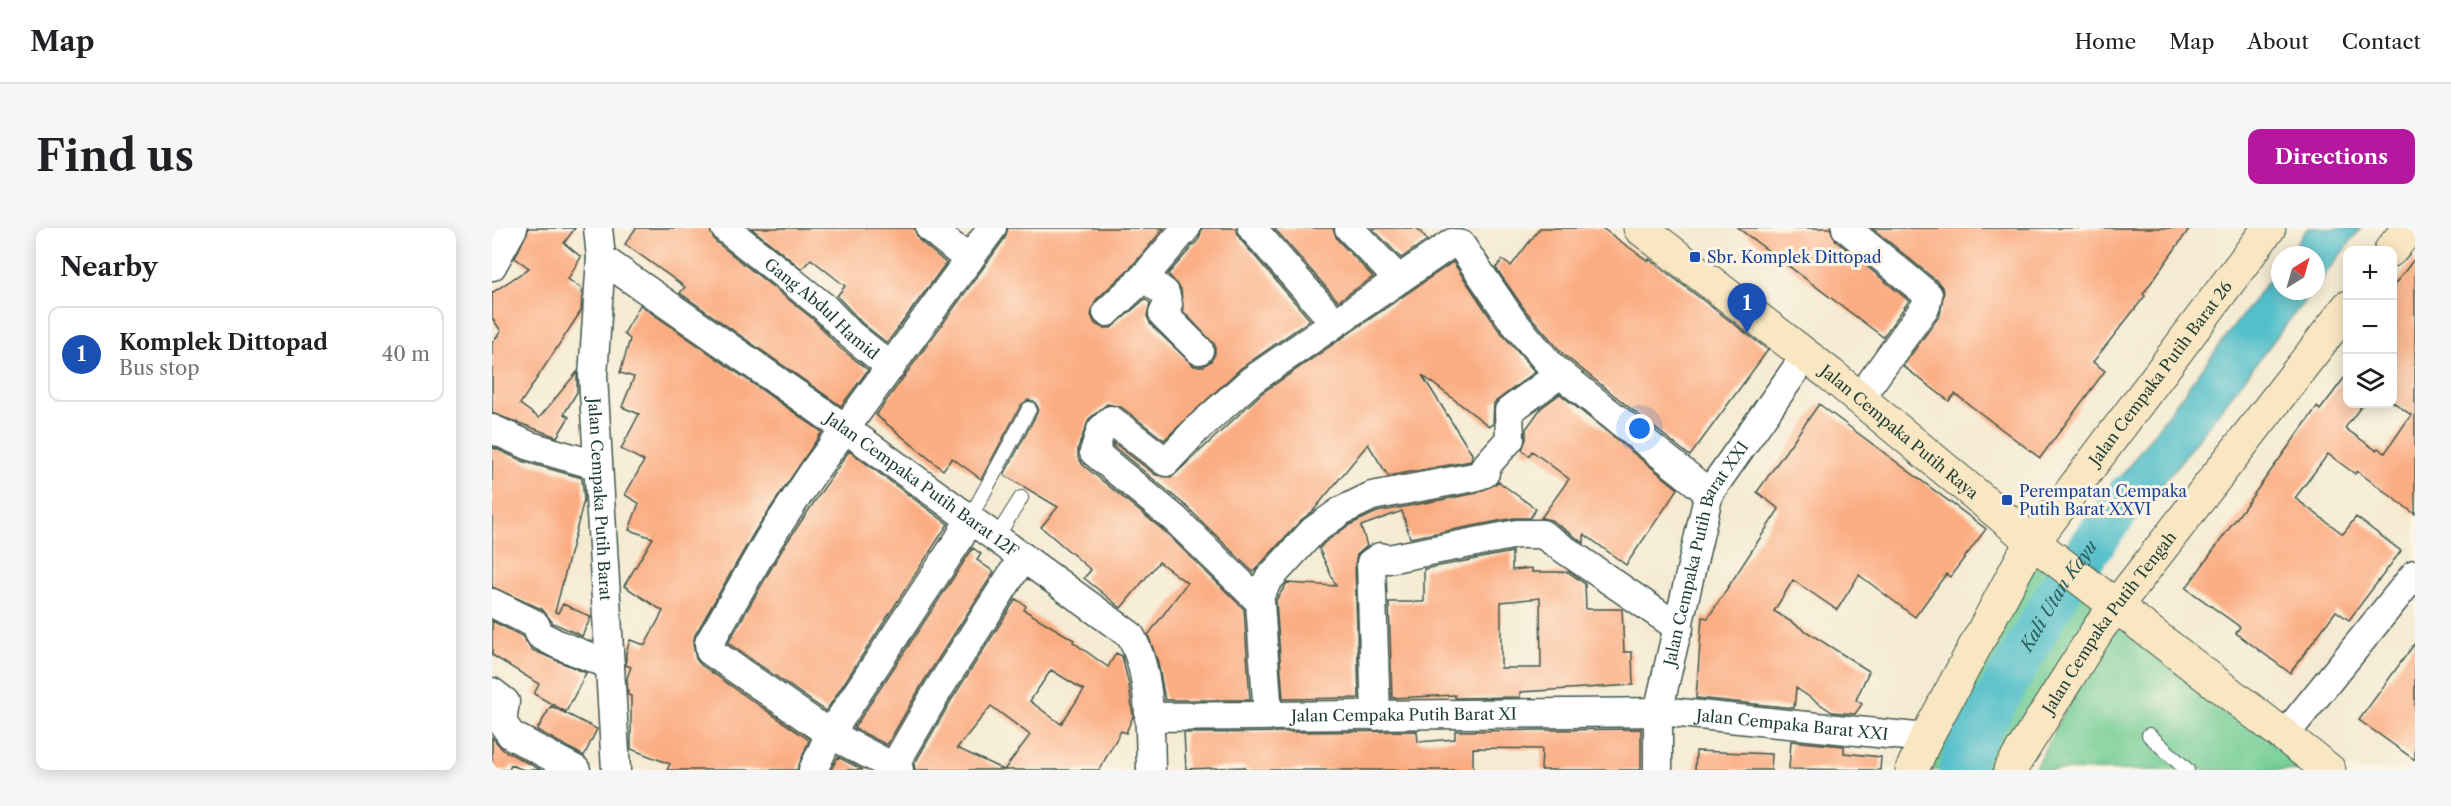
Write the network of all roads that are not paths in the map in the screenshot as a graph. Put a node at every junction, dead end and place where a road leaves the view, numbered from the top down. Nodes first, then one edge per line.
1 (513, 228) edge
2 (598, 228) edge
3 (724, 228) edge
4 (930, 228) edge
5 (992, 228) edge
6 (1186, 228) edge
7 (1252, 228) edge
8 (1349, 228) edge
9 (1640, 228) edge
10 (1846, 228) edge
11 (2269, 228) edge
12 (2409, 228) edge
13 (2394, 246) edge
14 (494, 256) edge
15 (601, 258) junction
16 (969, 260) junction
17 (1144, 277) junction
18 (1398, 279) junction
19 (1107, 312) dead end
20 (2343, 313) edge
21 (1335, 323) junction
22 (1198, 350) dead end
23 (1806, 355) junction
24 (891, 367) junction
25 (1560, 374) junction
26 (1859, 399) junction
27 (1029, 409) dead end
28 (492, 429) edge
29 (846, 429) junction
30 (597, 465) junction
31 (1709, 493) junction
32 (1022, 498) dead end
33 (970, 518) junction
34 (996, 538) junction
35 (2038, 546) junction
36 (1023, 557) junction
37 (2415, 574) edge
38 (2107, 598) junction
39 (1259, 600) junction
40 (492, 603) edge
41 (1679, 627) junction
42 (610, 665) junction
43 (492, 692) edge
44 (1658, 712) junction
45 (1268, 715) junction
46 (1376, 716) junction
47 (1149, 717) junction
48 (830, 734) junction
49 (2149, 735) dead end
50 (1926, 738) junction
51 (2305, 757) edge
52 (896, 769) edge
53 (576, 770) edge
54 (616, 770) edge
55 (813, 770) edge
56 (1151, 770) edge
57 (1658, 770) edge
58 (1912, 770) edge
59 (2010, 770) edge
60 (2187, 770) edge

1 - 14 street
2 - 15 street, Jalan Cempaka Putih Barat
3 - 24 street, Gang Abdul Hamid
4 - 16 street
5 - 16 street
6 - 17 street
7 - 21 street
8 - 18 street
9 - 23 street, Jalan Cempaka Putih Raya
10 - 26 street
11 - 35 street, Jalan Cempaka Putih Barat 26
12 - 13 street
15 - 29 street, Jalan Cempaka Putih Barat 12F
15 - 30 street, Jalan Cempaka Putih Barat
16 - 24 street
17 - 19 street
17 - 22 street
18 - 21 street
18 - 25 street
20 - 38 street, Jalan Cempaka Putih Tengah
21 - 39 street
23 - 26 street, Jalan Cempaka Putih Raya
23 - 31 street, Jalan Cempaka Putih Barat XXI
24 - 29 street
25 - 31 street
25 - 39 street
26 - 35 street, Jalan Cempaka Putih Raya
27 - 33 lane
28 - 30 street
29 - 33 street, Jalan Cempaka Putih Barat 12F
29 - 48 street
30 - 42 street, Jalan Cempaka Putih Barat
31 - 41 street, Jalan Cempaka Putih Barat XXI
32 - 34 lane
33 - 34 street, Jalan Cempaka Putih Barat 12F
33 - 48 street
34 - 36 street, Jalan Cempaka Putih Barat 12F
35 - 38 street, Jalan Cempaka Putih Raya
35 - 50 street, Jalan Cempaka Putih Barat 26
36 - 47 street, Jalan Cempaka Putih Barat 12F
36 - 52 street
37 - 51 street
38 - 51 street, Jalan Cempaka Putih Raya
38 - 59 street, Jalan Cempaka Putih Tengah
39 - 45 street
40 - 42 street
41 - 44 street, Jalan Cempaka Putih Barat XXI
41 - 46 street
42 - 54 street, Jalan Cempaka Putih Barat
43 - 53 street
44 - 46 street, Jalan Cempaka Putih Barat XI
44 - 50 street, Jalan Cempaka Barat XXI
44 - 57 street, Jalan Cempaka Putih Barat XXI
45 - 46 street, Jalan Cempaka Putih Barat XI
45 - 47 street, Jalan Cempaka Putih Barat XI
47 - 56 street, Jalan Cempaka Putih Barat 12F
48 - 52 street
48 - 55 street
49 - 60 lane
50 - 58 street, Jalan Cempaka Putih Barat 26

